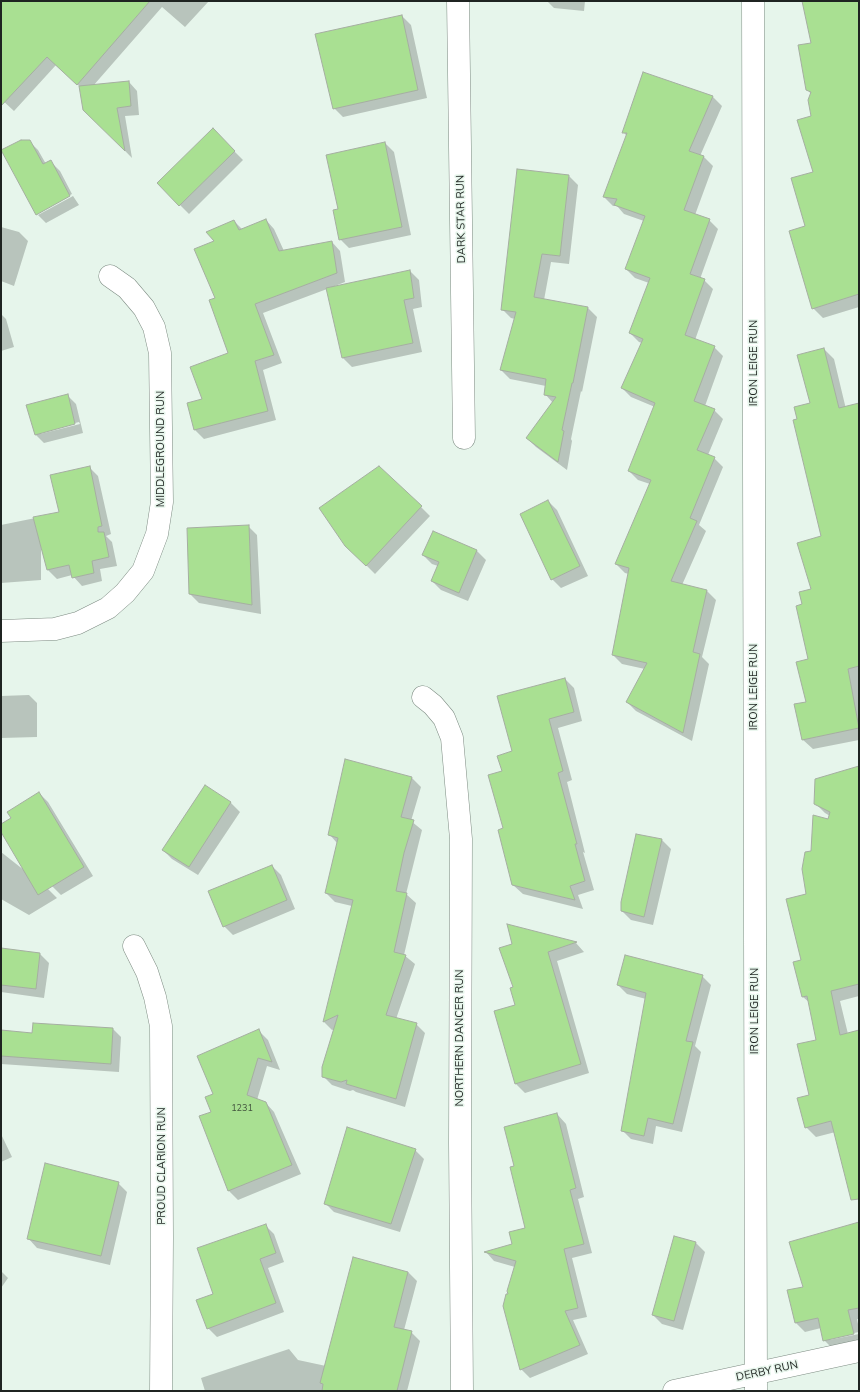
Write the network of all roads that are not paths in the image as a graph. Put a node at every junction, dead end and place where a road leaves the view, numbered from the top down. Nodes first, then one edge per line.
1 (458, 1) edge
2 (753, 1) edge
3 (110, 276) dead end
4 (464, 438) dead end
5 (1, 631) edge
6 (423, 697) dead end
7 (134, 946) dead end
8 (859, 1351) edge
9 (756, 1382) edge
10 (161, 1391) edge
11 (462, 1391) edge
12 (674, 1391) edge

1 - 4 street, DARK STAR RUN
2 - 9 street, IRON LEIGE RUN
3 - 5 street, MIDDLEGROUND RUN
6 - 11 street, NORTHERN DANCER RUN
7 - 10 street, PROUD CLARION RUN
8 - 9 street, DERBY RUN
9 - 12 street, DERBY RUN

